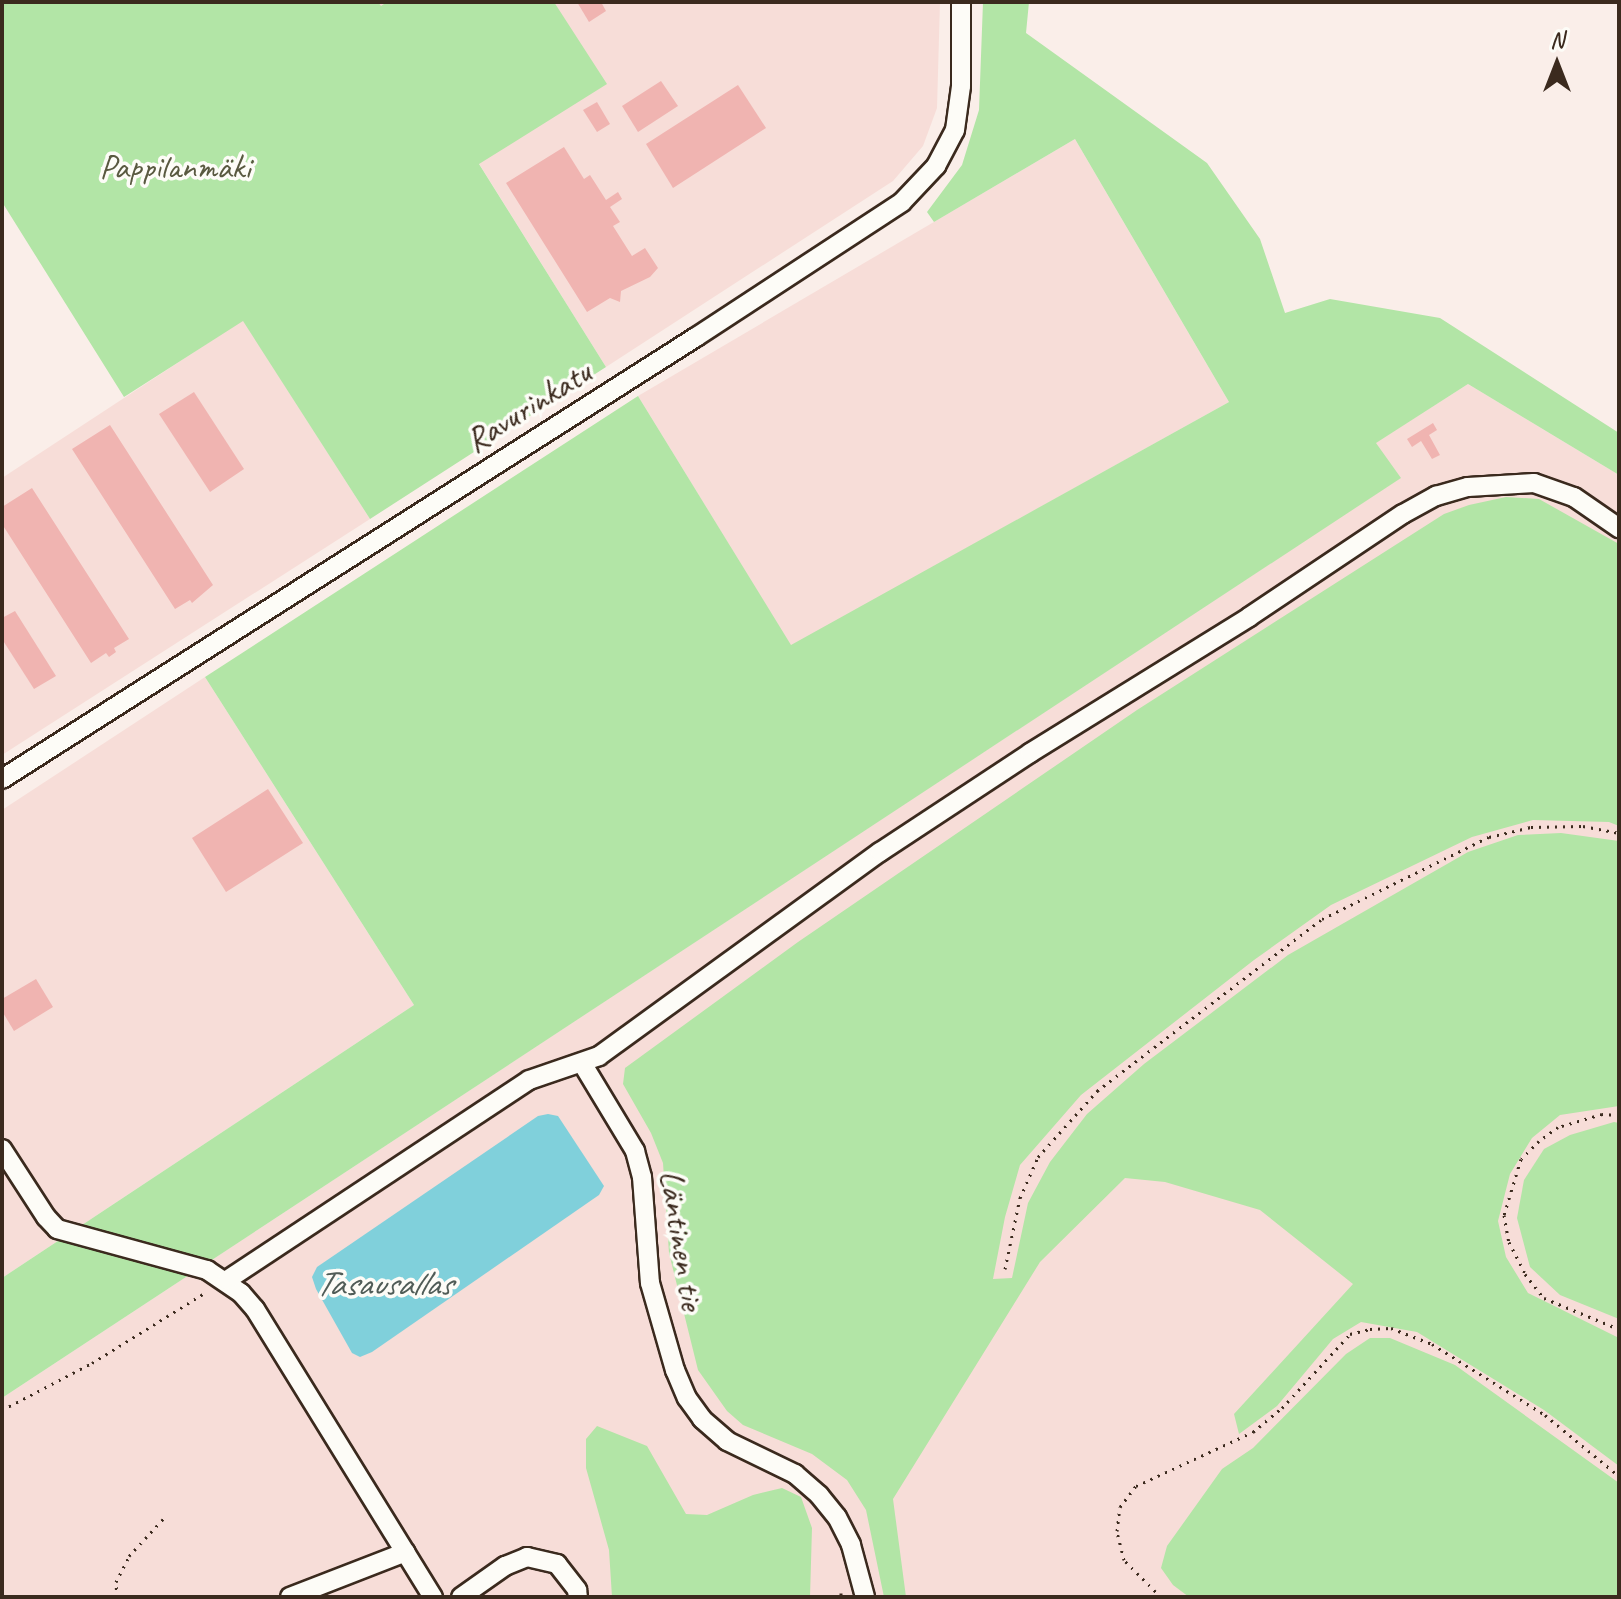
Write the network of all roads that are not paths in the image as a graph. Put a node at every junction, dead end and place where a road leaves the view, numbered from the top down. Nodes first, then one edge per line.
1 (961, 2) edge
2 (1619, 528) edge
3 (2, 779) edge
4 (582, 1063) junction
5 (2, 1149) edge
6 (227, 1280) junction
7 (406, 1552) junction
8 (290, 1597) edge
9 (433, 1597) edge
10 (461, 1597) edge
11 (578, 1597) edge
12 (865, 1597) edge

1 - 3 street, Ravurinkatu
2 - 4 street
4 - 6 street
4 - 12 street, Läntinen tie
5 - 6 street
6 - 7 street
7 - 8 street
7 - 9 street
10 - 11 street

